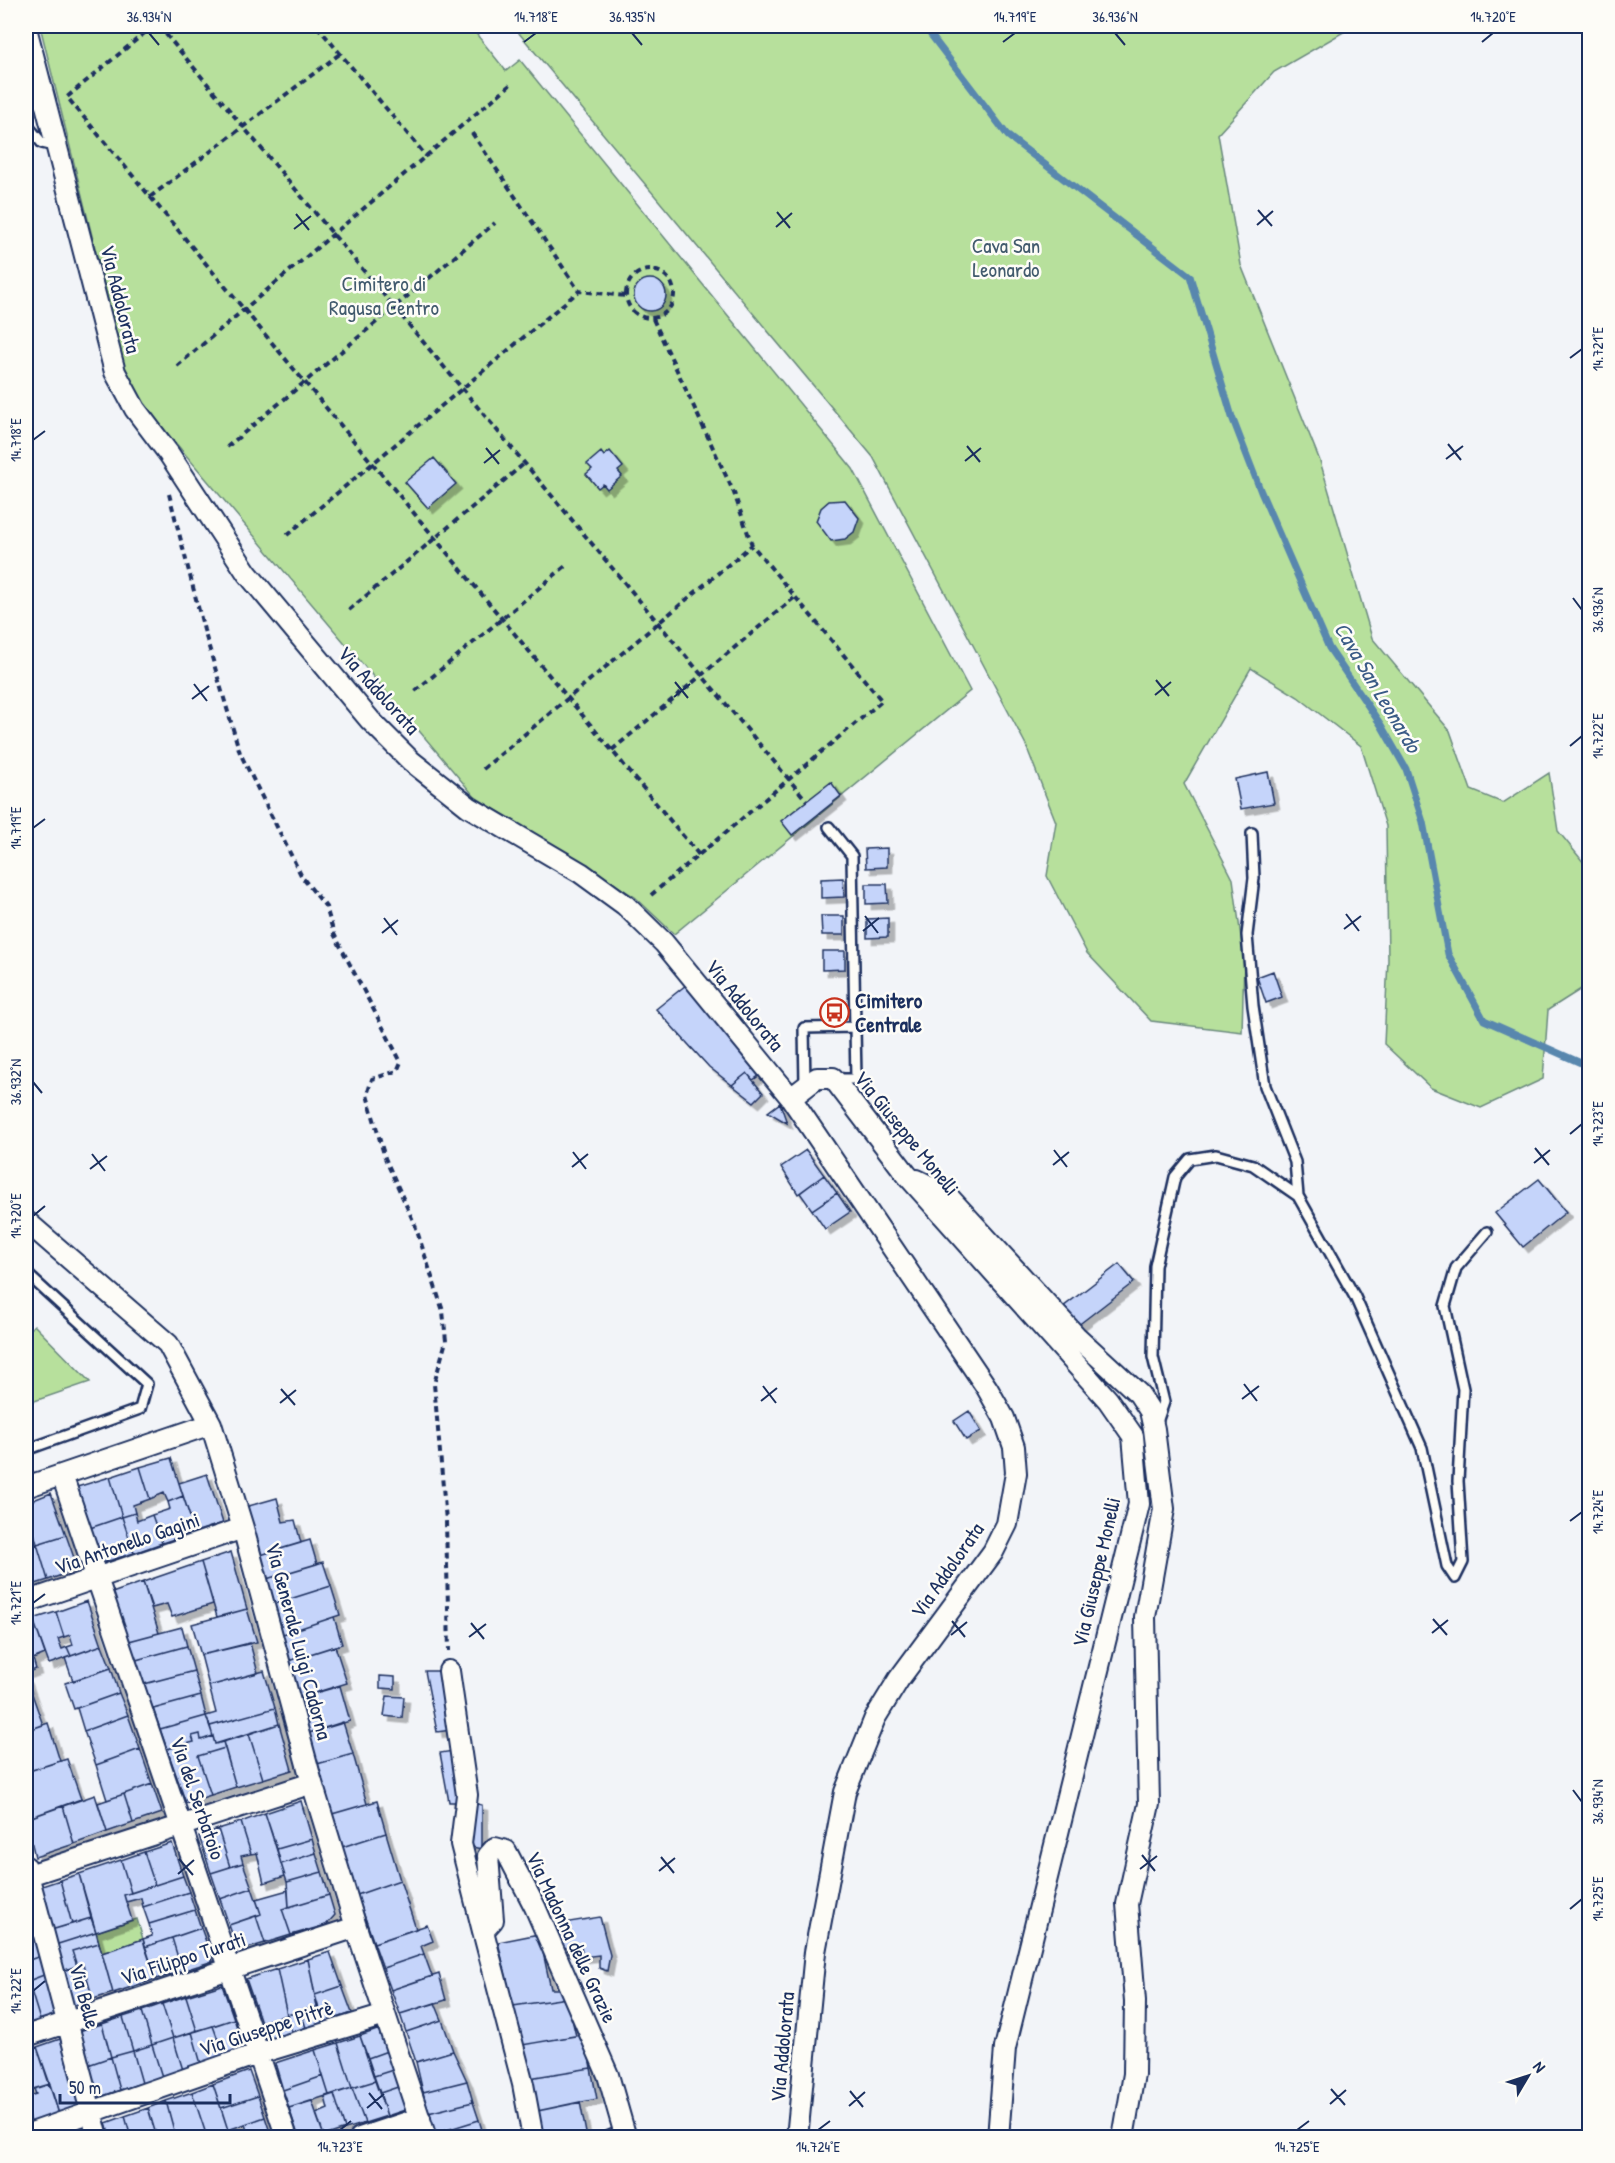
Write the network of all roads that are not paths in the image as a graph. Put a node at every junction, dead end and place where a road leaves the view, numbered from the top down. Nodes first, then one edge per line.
1 (26, 28) edge
2 (26, 124) edge
3 (58, 146) junction
4 (829, 827) dead end
5 (1252, 833) dead end
6 (855, 1027) junction
7 (833, 1078) junction
8 (798, 1092) junction
9 (907, 1175) junction
10 (1298, 1196) junction
11 (26, 1221) edge
12 (1487, 1232) dead end
13 (26, 1273) edge
14 (211, 1424) junction
15 (1154, 1429) junction
16 (26, 1450) edge
17 (62, 1475) junction
18 (26, 1488) edge
19 (243, 1528) junction
20 (96, 1579) junction
21 (26, 1602) edge
22 (449, 1671) road end
23 (312, 1783) junction
24 (182, 1825) junction
25 (26, 1873) edge
26 (356, 1927) junction
27 (483, 1931) junction
28 (231, 1968) junction
29 (385, 2015) junction
30 (67, 2022) junction
31 (26, 2036) edge
32 (260, 2053) junction
33 (91, 2112) junction
34 (420, 2118) junction
35 (26, 2135) edge
36 (98, 2138) edge
37 (287, 2138) edge
38 (360, 2138) edge
39 (426, 2138) edge
40 (533, 2138) edge
41 (626, 2138) edge
42 (797, 2138) edge
43 (998, 2138) edge
44 (1122, 2138) edge

1 - 3 street, Via Addolorata
2 - 3 lane
3 - 8 street, Via Addolorata
4 - 6 lane
5 - 10 lane
6 - 7 lane
6 - 8 lane
7 - 8 street
7 - 9 street, Via Giuseppe Monelli
8 - 42 street, Via Addolorata
9 - 15 street
9 - 43 street, Via Giuseppe Monelli
10 - 12 lane
10 - 15 lane
11 - 14 street, Via Generale Luigi Cadorna
13 - 16 lane
14 - 17 street
14 - 19 street, Via Generale Luigi Cadorna
15 - 44 street
17 - 18 street
17 - 20 street, Via del Serbatoio
19 - 20 street, Via Antonello Gagini
19 - 23 street, Via Generale Luigi Cadorna
20 - 21 street, Via Antonello Gagini
20 - 24 street, Via del Serbatoio
22 - 27 street
23 - 24 street
23 - 26 street, Via Generale Luigi Cadorna
24 - 25 street
24 - 28 street, Via del Serbatoio
25 - 30 street, Via Belle
26 - 28 street, Via Filippo Turati
26 - 29 street, Via Generale Luigi Cadorna
27 - 40 street
27 - 41 street, Via Madonna delle Grazie
28 - 30 street, Via Filippo Turati
28 - 32 street, Via del Serbatoio
29 - 32 street, Via Giuseppe Pitrè
29 - 34 street, Via Generale Luigi Cadorna
30 - 31 street, Via Filippo Turati
30 - 33 street, Via Belle
32 - 33 street, Via Giuseppe Pitrè
32 - 37 street, Via del Serbatoio
33 - 35 street, Via Giuseppe Pitrè
33 - 36 street, Via Belle
34 - 38 street
34 - 39 street, Via Generale Luigi Cadorna

